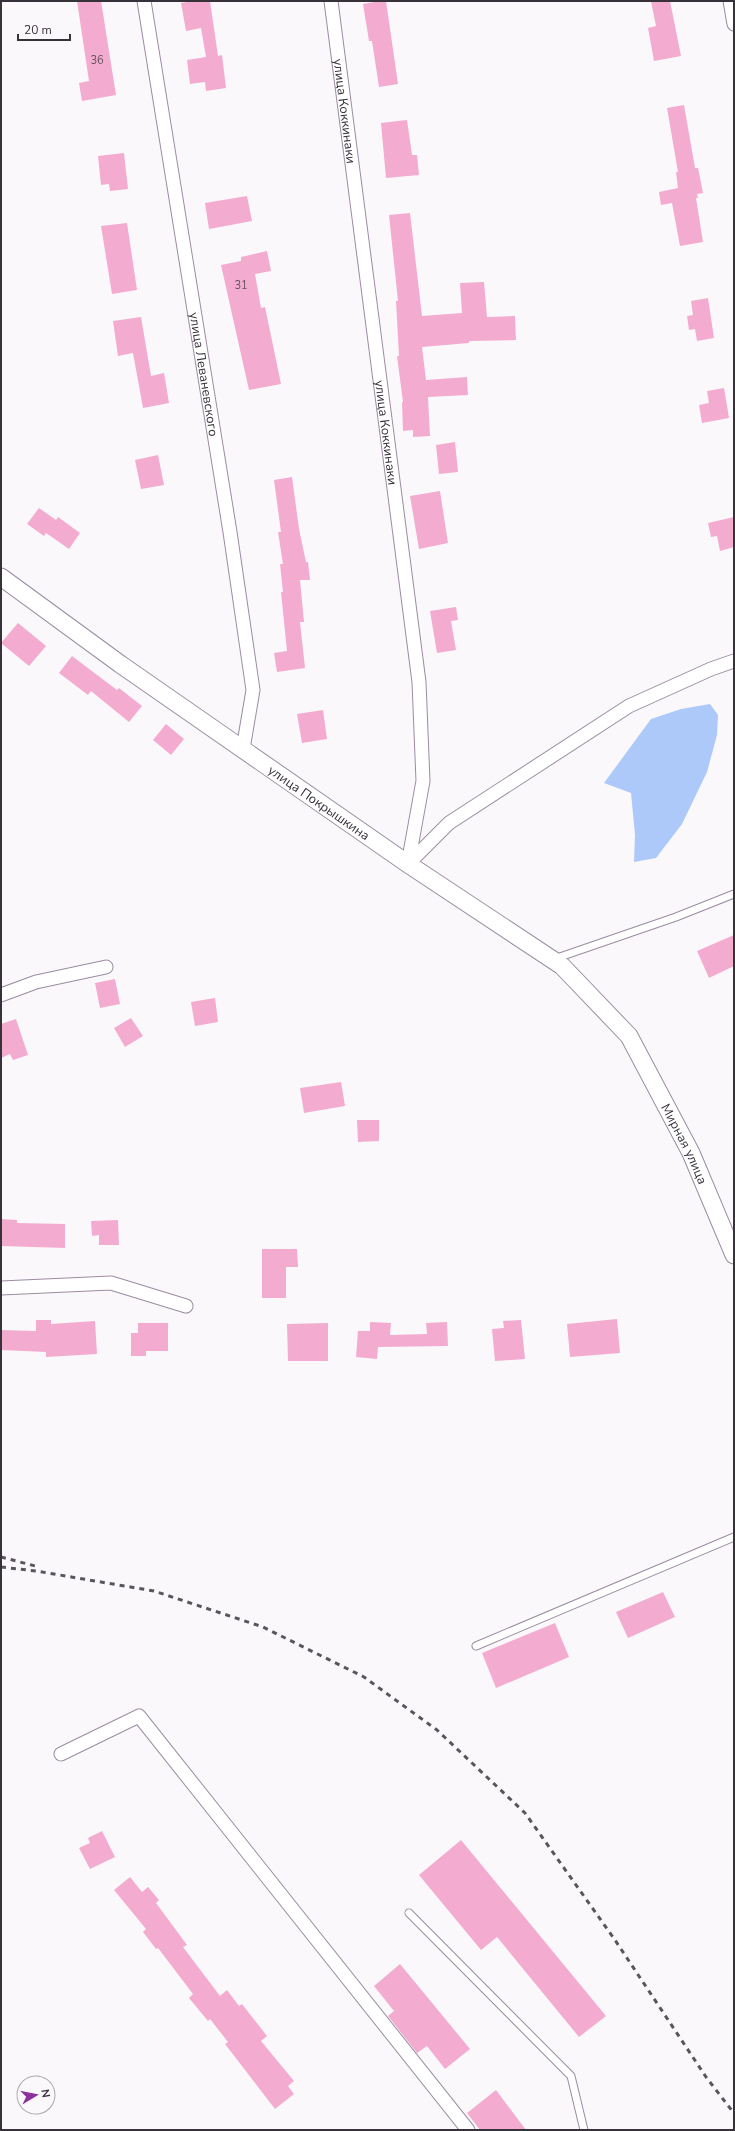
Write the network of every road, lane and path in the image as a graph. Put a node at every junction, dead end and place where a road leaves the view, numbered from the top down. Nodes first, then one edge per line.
1 (144, 1) edge
2 (331, 1) edge
3 (730, 1) edge
4 (734, 24) edge
5 (1, 577) edge
6 (734, 660) edge
7 (243, 749) junction
8 (408, 864) junction
9 (734, 894) edge
10 (553, 960) junction
11 (106, 967) dead end
12 (1, 995) edge
13 (629, 1036) joint
14 (734, 1255) edge
15 (1, 1288) edge
16 (186, 1306) dead end
17 (734, 1537) edge
18 (476, 1646) dead end
19 (61, 1754) dead end
20 (409, 1913) dead end
21 (468, 2130) edge
22 (584, 2130) edge

1 - 7 street, улица Леваневского
2 - 8 street, улица Коккинаки
3 - 4 street
5 - 7 street, улица Покрышкина
6 - 8 street
7 - 8 street, улица Покрышкина
8 - 10 street, улица Покрышкина
9 - 10 lane
10 - 13 street, улица Покрышкина
11 - 12 street
13 - 14 street, Мирная улица
15 - 16 street
17 - 18 lane
19 - 21 street
20 - 22 lane

